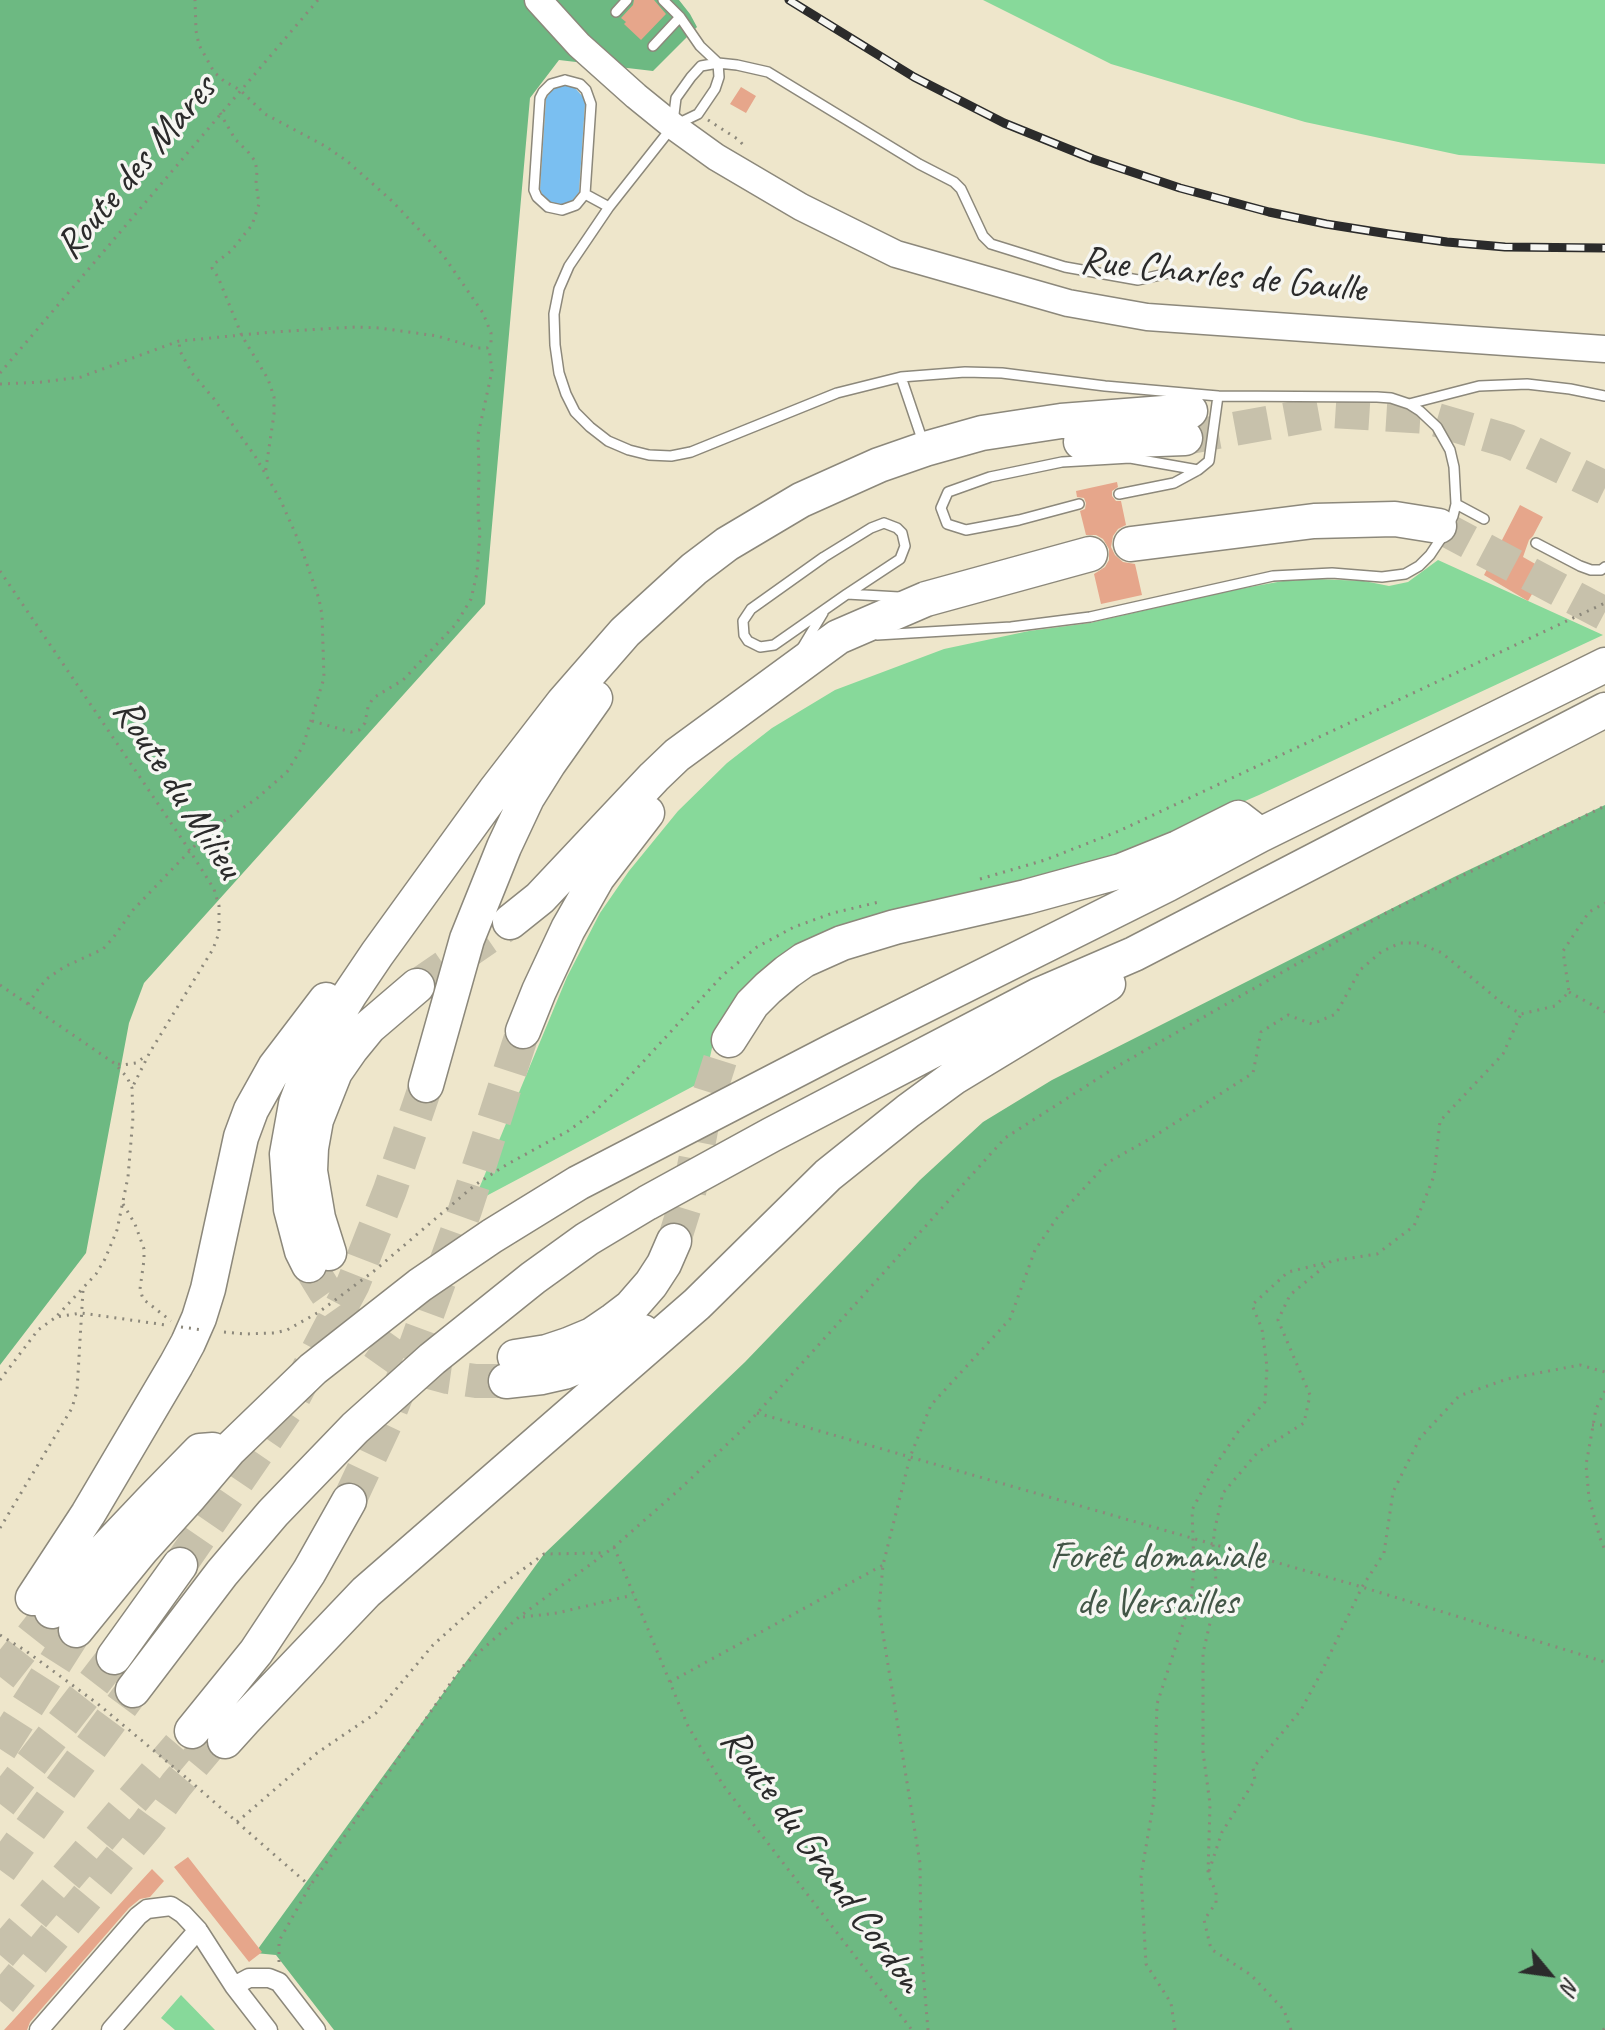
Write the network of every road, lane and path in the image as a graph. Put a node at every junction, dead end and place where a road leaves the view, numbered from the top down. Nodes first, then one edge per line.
1 (195, 0) edge
2 (318, 0) edge
3 (538, 0) edge
4 (627, 0) edge
5 (663, 0) edge
6 (616, 12) dead end
7 (680, 17) junction
8 (653, 46) dead end
9 (718, 63) junction
10 (240, 90) junction
11 (220, 113) junction
12 (673, 126) junction
13 (585, 194) junction
14 (609, 207) junction
15 (1169, 273) dead end
16 (242, 336) junction
17 (179, 341) junction
18 (489, 346) junction
19 (1605, 349) edge
20 (0, 373) edge
21 (901, 377) junction
22 (0, 384) edge
23 (1605, 396) edge
24 (1409, 404) junction
25 (1198, 415) junction
26 (925, 449) junction
27 (1198, 470) junction
28 (265, 475) junction
29 (1119, 494) dead end
30 (1079, 504) dead end
31 (1448, 515) junction
32 (1484, 519) dead end
33 (1536, 543) dead end
34 (1131, 544) dead end
35 (1090, 554) dead end
36 (1605, 567) edge
37 (0, 571) edge
38 (847, 594) junction
39 (926, 599) junction
40 (832, 623) junction
41 (1605, 665) edge
42 (780, 679) junction
43 (1605, 710) edge
44 (312, 721) junction
45 (495, 791) junction
46 (1605, 806) edge
47 (1260, 835) junction
48 (190, 851) junction
49 (1605, 903) edge
50 (510, 922) tunnel mouth
51 (1134, 954) junction
52 (0, 985) edge
53 (417, 986) tunnel mouth
54 (1569, 992) junction
55 (28, 1004) junction
56 (1605, 1012) edge
57 (1521, 1014) junction
58 (523, 1031) tunnel mouth
59 (729, 1040) tunnel mouth
60 (150, 1052) junction
61 (114, 1063) junction
62 (426, 1085) tunnel mouth
63 (132, 1088) junction
64 (828, 1175) junction
65 (123, 1204) junction
66 (674, 1241) tunnel mouth
67 (1331, 1261) junction
68 (83, 1290) junction
69 (81, 1313) junction
70 (56, 1317) junction
71 (181, 1327) junction
72 (203, 1330) dead end
73 (221, 1332) dead end
74 (274, 1333) dead end
75 (1605, 1372) edge
76 (0, 1380) edge
77 (1605, 1391) edge
78 (757, 1413) junction
79 (1592, 1425) junction
80 (1605, 1425) edge
81 (910, 1457) junction
82 (357, 1502) tunnel mouth
83 (0, 1528) edge
84 (1193, 1538) junction
85 (1213, 1544) junction
86 (614, 1547) junction
87 (1605, 1550) edge
88 (605, 1553) junction
89 (180, 1565) tunnel mouth
90 (883, 1565) junction
91 (1362, 1587) junction
92 (634, 1595) junction
93 (519, 1617) junction
94 (0, 1635) edge
95 (114, 1657) tunnel mouth
96 (1605, 1662) edge
97 (670, 1682) junction
98 (133, 1690) tunnel mouth
99 (237, 1822) junction
100 (1208, 1874) junction
101 (310, 1886) junction
102 (198, 1930) junction
103 (279, 1982) junction
104 (234, 1986) junction
105 (39, 2030) edge
106 (111, 2030) edge
107 (268, 2030) edge
108 (316, 2030) edge
109 (912, 2030) edge
110 (928, 2030) edge
111 (1175, 2030) edge
112 (1291, 2030) edge

1 - 10 path
2 - 10 path, Route des Mares
3 - 12 main road, Rue Charles de Gaulle
4 - 6 lane
5 - 7 lane
7 - 8 lane
7 - 9 lane
9 - 12 lane
9 - 12 lane
9 - 15 lane
10 - 11 path, Route des Mares
10 - 18 path
11 - 16 path
11 - 20 path, Route des Mares
12 - 14 lane
12 - 19 main road, Rue Charles de Gaulle
13 - 13 lane
13 - 14 lane
14 - 21 lane
16 - 17 path
16 - 18 path
16 - 28 path
17 - 22 path
17 - 28 path
18 - 44 path
21 - 25 lane
21 - 26 lane
23 - 24 lane
24 - 25 lane
24 - 31 lane
25 - 26 highway
25 - 27 lane
25 - 62 highway
26 - 45 highway
27 - 29 lane
27 - 30 lane
28 - 44 path
31 - 32 lane
31 - 34 highway
31 - 40 lane
33 - 36 lane
35 - 39 highway
37 - 48 path, Route du Milieu
38 - 39 lane
38 - 40 lane
38 - 40 lane
39 - 40 highway
40 - 42 highway
41 - 47 highway
42 - 50 highway
42 - 58 highway
43 - 51 highway
44 - 48 path
45 - 47 highway
45 - 53 highway
46 - 78 path
47 - 59 highway
48 - 55 path
48 - 60 path, Route du Milieu
49 - 54 path
51 - 64 highway
51 - 98 highway
52 - 55 path
54 - 56 path
54 - 57 path
55 - 61 path
57 - 67 path
57 - 81 path
60 - 61 path
60 - 63 path, Route du Milieu
61 - 63 path
63 - 65 path
64 - 66 highway
64 - 82 highway
65 - 68 path
65 - 71 path
67 - 84 path
67 - 85 path
68 - 69 path
68 - 70 path
69 - 70 path
69 - 71 path
69 - 83 path
70 - 76 path
71 - 72 path, bridge
73 - 74 path
75 - 91 path
77 - 79 path
78 - 81 path
78 - 86 path
79 - 80 path
79 - 87 path
81 - 84 path
81 - 90 path
84 - 85 path
84 - 111 path
85 - 91 path
85 - 100 path
86 - 88 path
86 - 92 path, Route du Grand Cordon
88 - 93 path
88 - 99 path
89 - 95 highway
90 - 97 path
90 - 110 path
91 - 96 path
91 - 100 path
92 - 93 path
92 - 97 path, Route du Grand Cordon
93 - 101 path
94 - 99 path, bridge
97 - 109 path, Route du Grand Cordon
99 - 101 path
100 - 112 path
101 - 103 path
102 - 104 street
102 - 105 street
102 - 106 street
103 - 104 street
103 - 108 street
104 - 107 street

